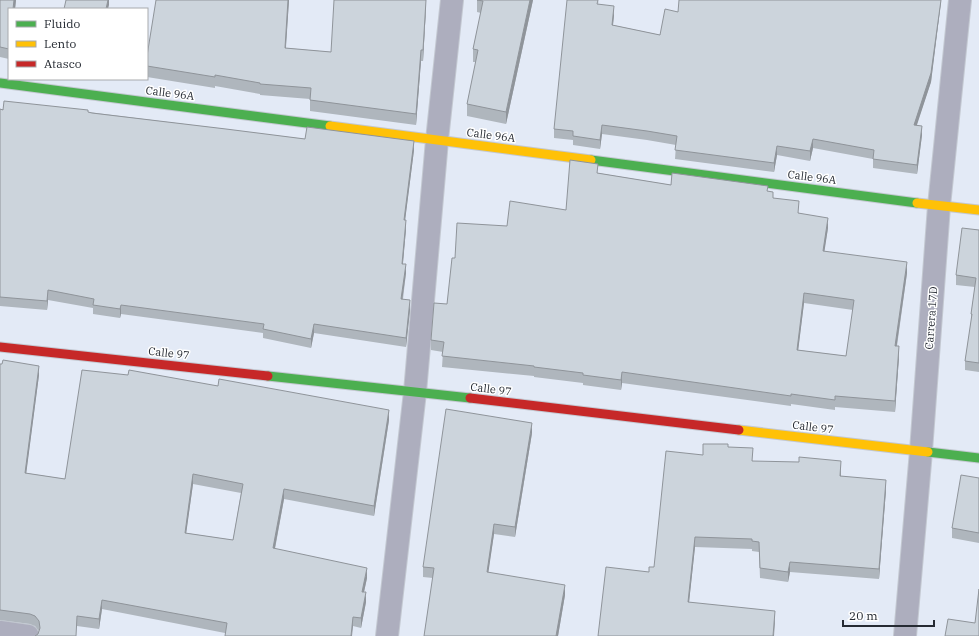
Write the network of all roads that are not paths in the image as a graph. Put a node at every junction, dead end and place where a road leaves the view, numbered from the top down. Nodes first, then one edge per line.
1 (452, 0) edge
2 (960, 0) edge
3 (0, 83) edge
4 (437, 140) junction
5 (939, 206) junction
6 (979, 210) edge
7 (0, 347) edge
8 (415, 392) junction
9 (921, 452) junction
10 (979, 458) edge
11 (0, 632) edge
12 (28, 636) edge
13 (387, 636) edge
14 (905, 636) edge

1 - 4 street
2 - 5 street, Carrera 17D
3 - 4 street, Calle 96A
4 - 5 street, Calle 96A
4 - 8 street
5 - 6 street, Calle 96A
5 - 9 street, Carrera 17D
7 - 8 street, Calle 97
8 - 9 street, Calle 97
8 - 13 street
9 - 10 street, Calle 97
9 - 14 street, Carrera 17D
11 - 12 street

